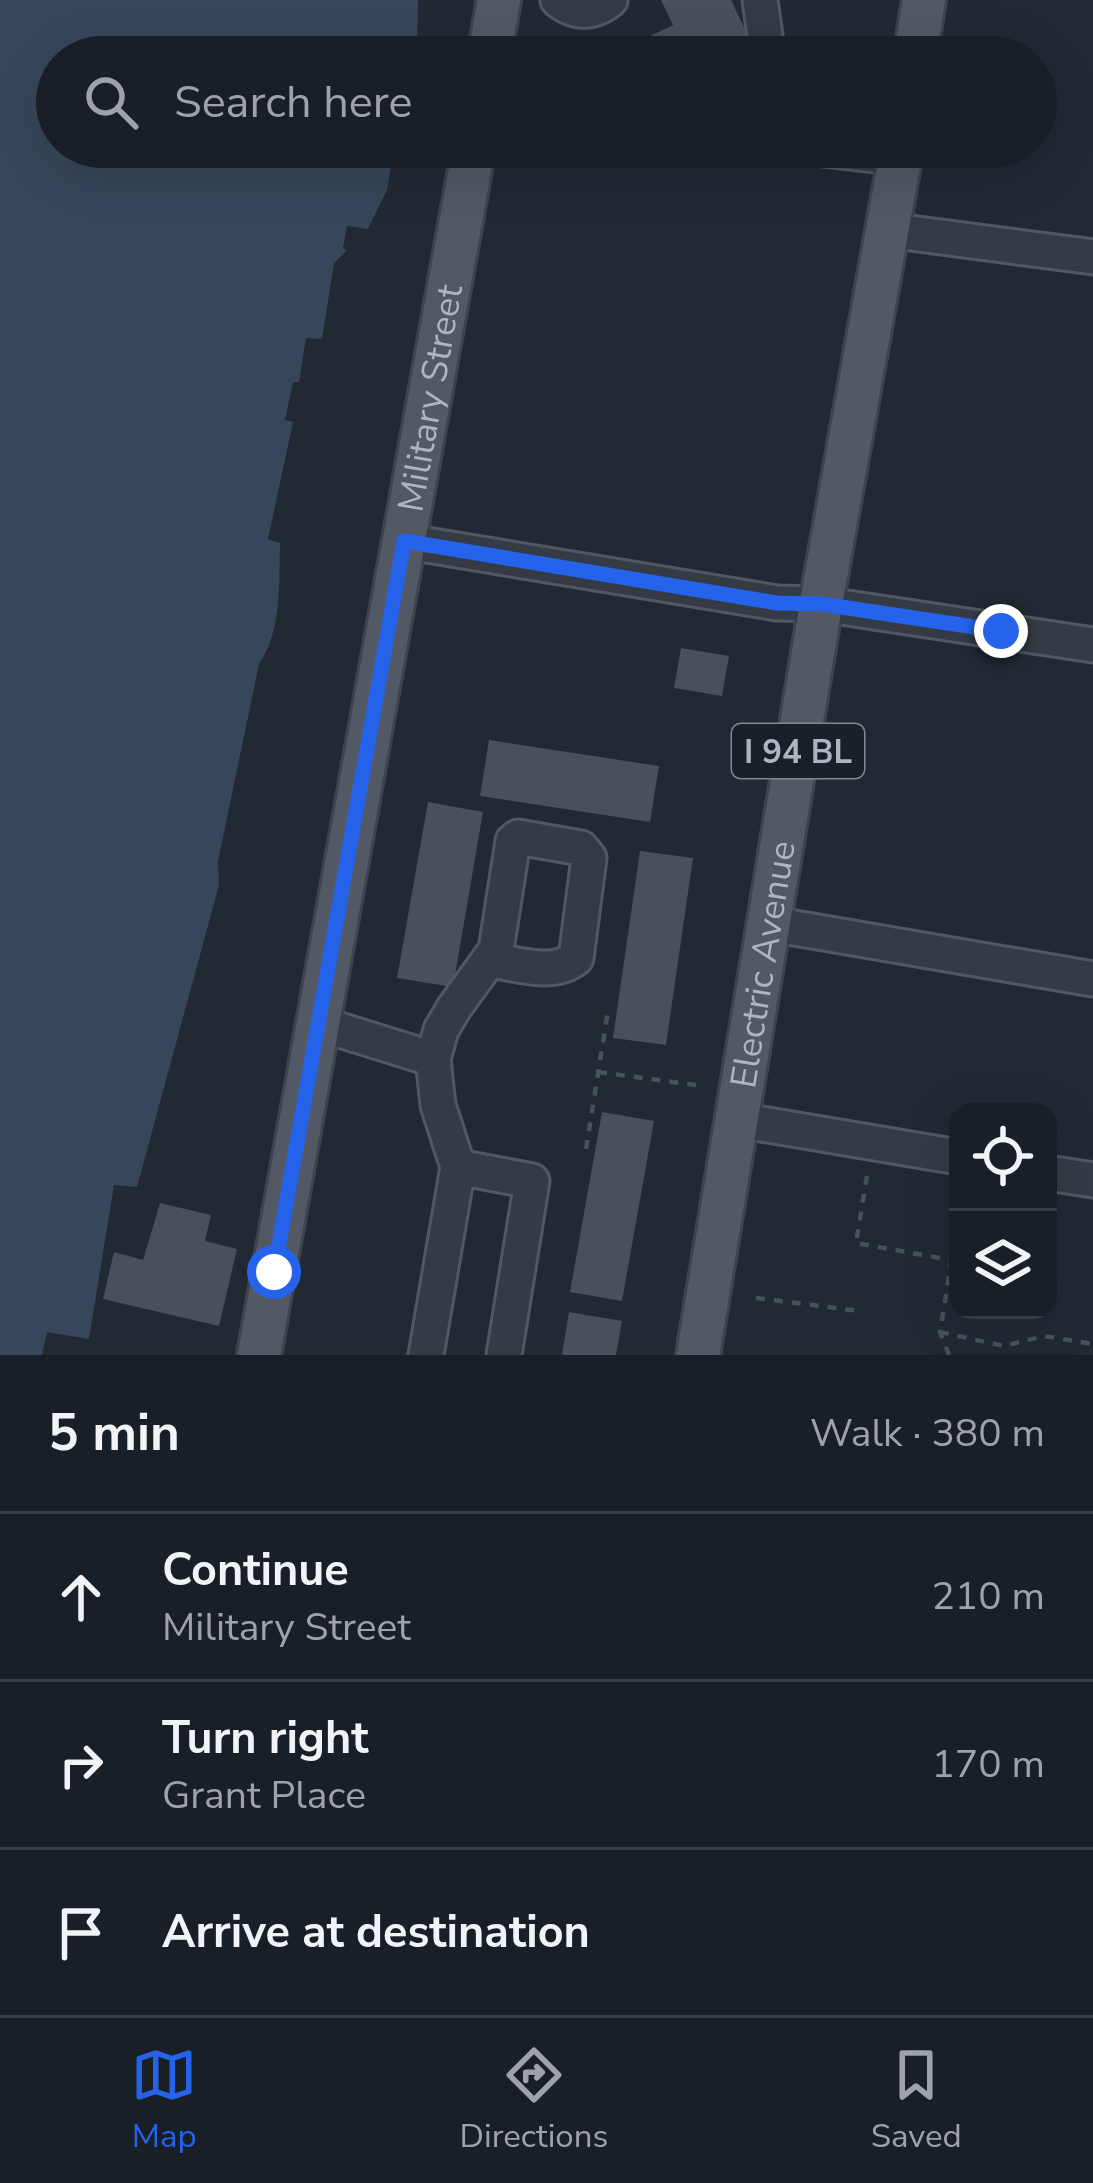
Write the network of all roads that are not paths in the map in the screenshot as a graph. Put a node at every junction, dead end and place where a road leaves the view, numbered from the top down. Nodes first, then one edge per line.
1 (499, 0) edge
2 (558, 0) edge
3 (610, 0) edge
4 (760, 0) edge
5 (924, 0) edge
6 (493, 36) edge
7 (765, 36) edge
8 (918, 36) edge
9 (470, 168) edge
10 (898, 168) edge
11 (888, 230) junction
12 (1093, 257) edge
13 (404, 541) junction
14 (821, 604) junction
15 (1093, 645) edge
16 (770, 924) junction
17 (490, 960) dead end
18 (1093, 979) edge
19 (317, 1023) junction
20 (433, 1058) junction
21 (738, 1120) junction
22 (949, 1155) edge
23 (458, 1167) junction
24 (1057, 1174) edge
25 (1093, 1180) edge
26 (260, 1355) edge
27 (426, 1355) edge
28 (505, 1355) edge
29 (698, 1355) edge

1 - 6 main road
2 - 3 street
4 - 7 street
5 - 8 main road
9 - 13 main road, Military Street
10 - 11 main road, Electric Avenue / I 94 BL
11 - 12 street
11 - 14 main road, Electric Avenue / I 94 BL
13 - 14 street
13 - 19 main road, Military Street
14 - 15 street
14 - 16 main road, Electric Avenue / I 94 BL
16 - 18 street
16 - 21 main road, Electric Avenue / I 94 BL
17 - 20 street
19 - 20 street
19 - 26 main road, Military Street
20 - 23 street
21 - 22 street
21 - 29 main road, Electric Avenue / I 94 BL
23 - 27 street
23 - 28 street
24 - 25 street

